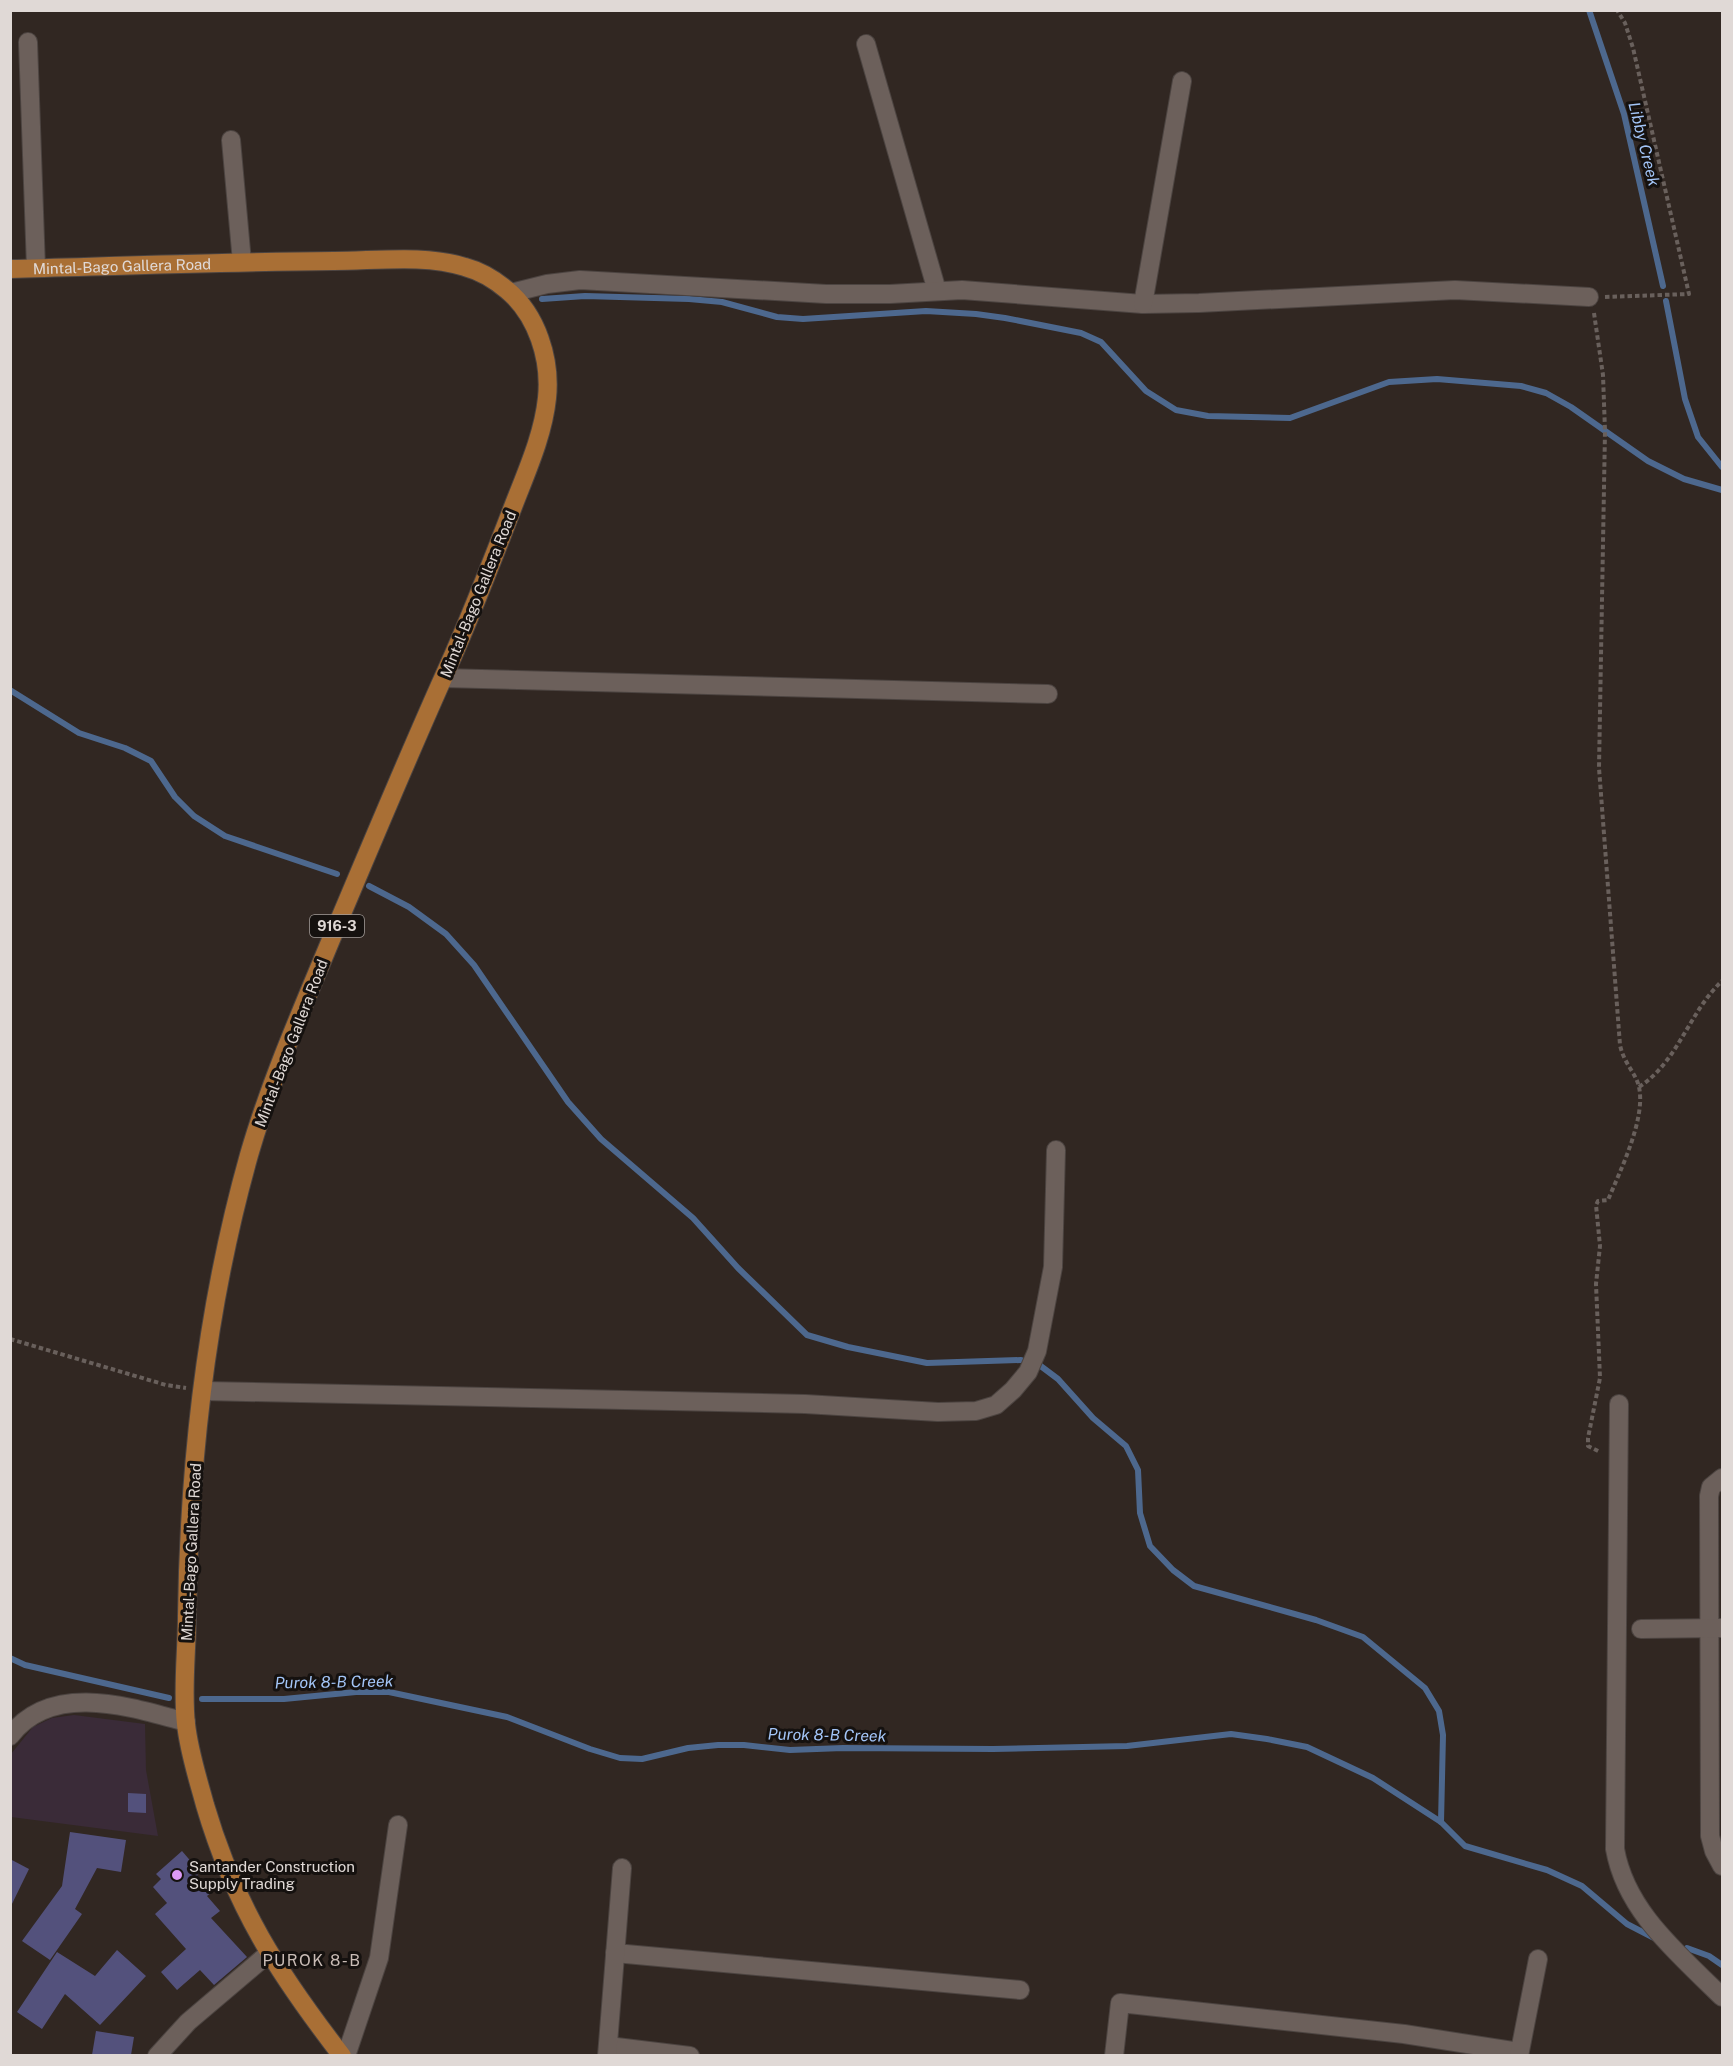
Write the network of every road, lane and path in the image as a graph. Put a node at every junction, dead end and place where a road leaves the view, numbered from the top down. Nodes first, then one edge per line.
1 (1617, 10) edge
2 (28, 42) dead end
3 (866, 44) dead end
4 (1182, 81) dead end
5 (231, 140) dead end
6 (242, 262) junction
7 (36, 268) junction
8 (10, 269) edge
9 (937, 291) junction
10 (511, 293) junction
11 (1589, 297) junction
12 (1143, 304) junction
13 (444, 678) junction
14 (1048, 694) dead end
15 (1722, 981) edge
16 (1639, 1087) junction
17 (1056, 1150) dead end
18 (10, 1339) edge
19 (166, 1385) dead end
20 (204, 1391) junction
21 (1619, 1404) dead end
22 (1619, 1452) junction
23 (1722, 1478) edge
24 (1717, 1628) edge
25 (1641, 1629) dead end
26 (186, 1722) junction
27 (10, 1736) edge
28 (1716, 1780) edge
29 (398, 1825) dead end
30 (1722, 1866) edge
31 (622, 1868) dead end
32 (615, 1953) junction
33 (268, 1954) junction
34 (1539, 1959) dead end
35 (1020, 1990) dead end
36 (1722, 1997) edge
37 (607, 2051) edge
38 (1519, 2054) edge
39 (157, 2055) edge
40 (344, 2055) edge
41 (690, 2055) edge
42 (1114, 2055) edge

1 - 11 path
2 - 7 street
3 - 9 street
4 - 12 street
5 - 6 street
6 - 7 main road, Mintal-Bago Gallera Road / 916-3
6 - 10 main road, Mintal-Bago Gallera Road / 916-3
7 - 8 main road, Mintal-Bago Gallera Road / 916-3
9 - 10 street
9 - 12 street
10 - 13 main road, Mintal-Bago Gallera Road / 916-3
11 - 12 street
11 - 16 path
13 - 14 street
13 - 20 main road, Mintal-Bago Gallera Road / 916-3
15 - 16 path
16 - 22 path
17 - 20 street
18 - 19 path
20 - 26 main road, Mintal-Bago Gallera Road / 916-3
21 - 22 street
22 - 36 street
23 - 24 street
24 - 25 street
24 - 28 street
26 - 27 street
26 - 33 main road, Mintal-Bago Gallera Road / 916-3
28 - 30 street
29 - 40 street
31 - 32 street
32 - 35 street
32 - 37 street
33 - 39 street
33 - 40 main road, Mintal-Bago Gallera Road / 916-3
34 - 38 street
37 - 41 street
38 - 42 street

